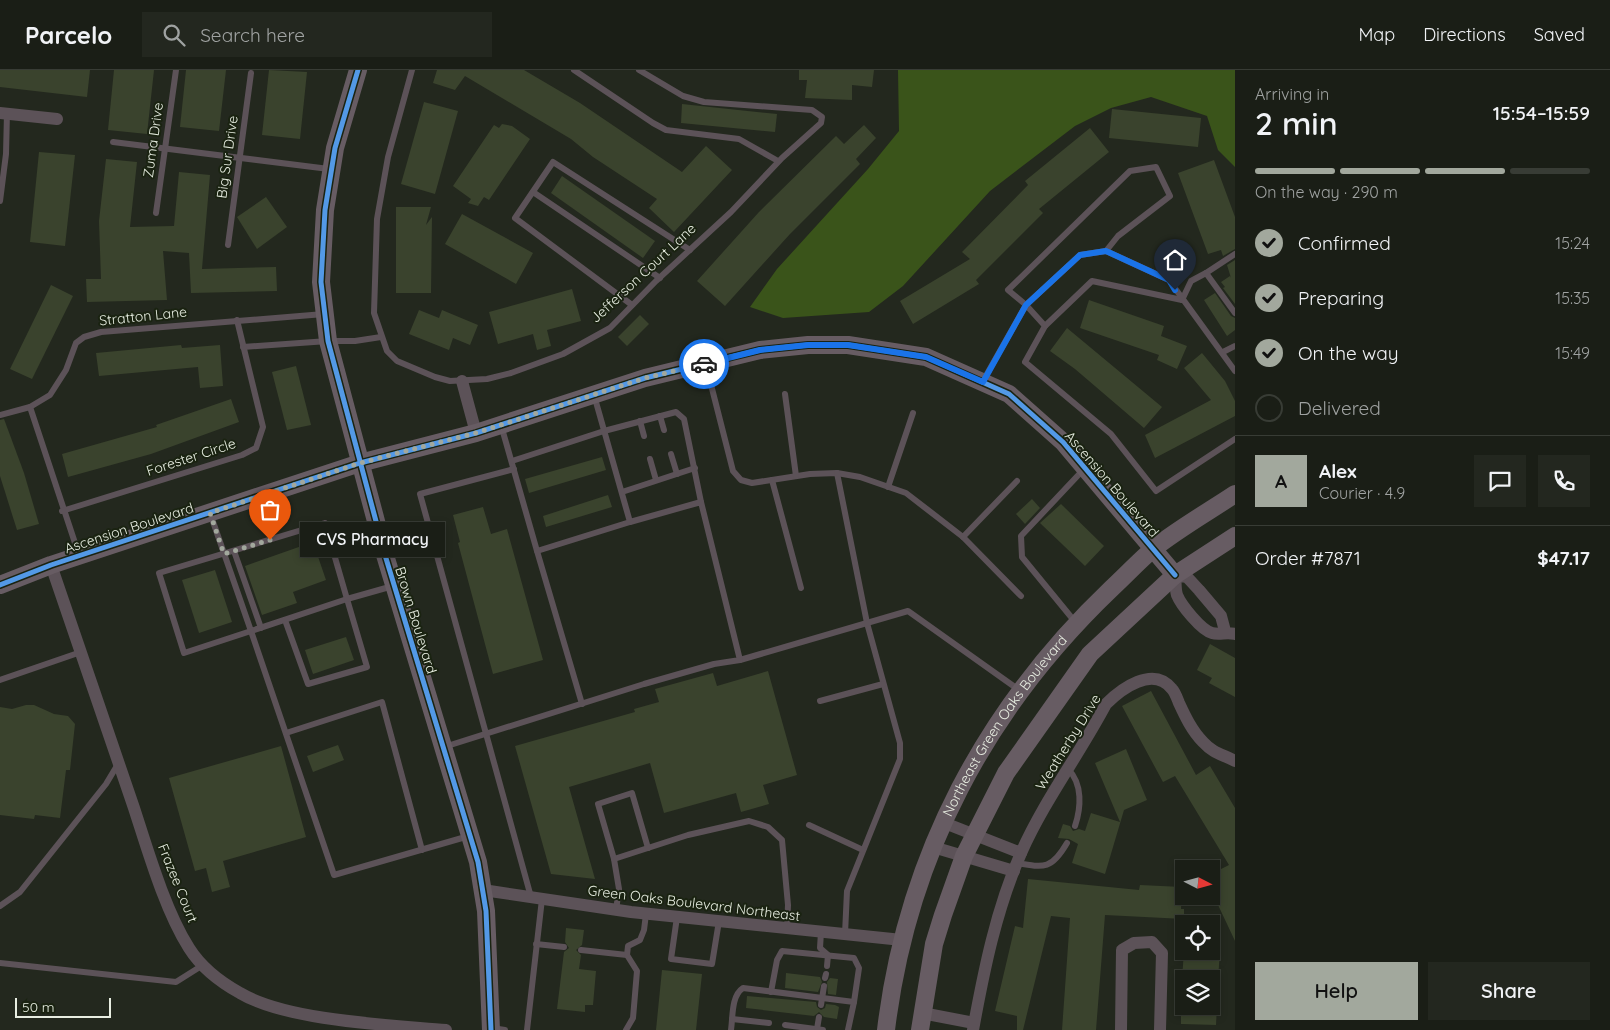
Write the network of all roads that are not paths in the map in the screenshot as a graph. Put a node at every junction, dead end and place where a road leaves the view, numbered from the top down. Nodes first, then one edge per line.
1 (176, 70) edge
2 (358, 70) edge
3 (412, 70) edge
4 (574, 70) edge
5 (639, 70) edge
6 (251, 73) dead end
7 (4, 113) edge
8 (57, 119) dead end
9 (113, 142) dead end
10 (164, 148) junction
11 (240, 159) junction
12 (778, 161) junction
13 (330, 169) junction
14 (533, 192) junction
15 (0, 201) edge
16 (156, 213) dead end
17 (228, 244) dead end
18 (690, 250) junction
19 (1106, 251) junction
20 (1235, 254) edge
21 (1206, 272) junction
22 (660, 278) junction
23 (1182, 300) junction
24 (632, 305) junction
25 (1026, 305) junction
26 (1235, 313) edge
27 (325, 314) junction
28 (237, 320) junction
29 (1045, 326) junction
30 (381, 337) junction
31 (328, 341) junction
32 (1235, 346) edge
33 (244, 347) junction
34 (1223, 352) junction
35 (706, 363) junction
36 (1235, 371) edge
37 (462, 381) junction
38 (983, 382) junction
39 (785, 394) dead end
40 (594, 395) junction
41 (30, 407) junction
42 (913, 413) dead end
43 (0, 414) edge
44 (660, 416) junction
45 (640, 421) junction
46 (501, 425) junction
47 (664, 430) dead end
48 (604, 431) junction
49 (476, 433) junction
50 (644, 436) dead end
51 (1235, 439) edge
52 (671, 454) dead end
53 (650, 459) dead end
54 (512, 461) junction
55 (360, 463) junction
56 (695, 468) junction
57 (1085, 468) junction
58 (514, 469) junction
59 (837, 473) junction
60 (677, 474) junction
61 (796, 476) junction
62 (656, 480) junction
63 (772, 480) junction
64 (1017, 481) dead end
65 (888, 487) junction
66 (622, 492) junction
67 (1235, 494) edge
68 (701, 502) junction
69 (62, 511) junction
70 (210, 513) junction
71 (630, 522) junction
72 (1235, 536) edge
73 (963, 537) junction
74 (433, 541) junction
75 (1153, 549) junction
76 (234, 551) junction
77 (537, 551) junction
78 (224, 554) junction
79 (385, 555) junction
80 (79, 556) junction
81 (51, 565) junction
82 (1175, 575) junction
83 (0, 585) edge
84 (394, 586) junction
85 (801, 588) dead end
86 (1020, 596) dead end
87 (347, 599) junction
88 (285, 620) junction
89 (866, 623) junction
90 (1076, 623) junction
91 (261, 628) junction
92 (251, 631) junction
93 (1230, 632) edge
94 (81, 652) junction
95 (740, 660) junction
96 (0, 680) edge
97 (883, 684) junction
98 (1021, 691) junction
99 (820, 701) dead end
100 (582, 704) junction
101 (286, 733) junction
102 (486, 734) junction
103 (443, 747) junction
104 (1235, 761) edge
105 (118, 763) junction
106 (1068, 770) junction
107 (942, 822) junction
108 (809, 825) dead end
109 (1075, 826) dead end
110 (975, 835) junction
111 (471, 836) junction
112 (1067, 843) dead end
113 (933, 847) junction
114 (648, 848) junction
115 (422, 850) junction
116 (864, 850) junction
117 (964, 856) junction
118 (614, 859) junction
119 (1017, 862) junction
120 (483, 890) junction
121 (536, 898) junction
122 (0, 906) edge
123 (616, 910) junction
124 (646, 914) junction
125 (677, 917) junction
126 (719, 921) junction
127 (787, 928) junction
128 (821, 932) junction
129 (845, 934) junction
130 (902, 940) junction
131 (536, 944) junction
132 (564, 947) dead end
133 (582, 950) dead end
134 (627, 955) junction
135 (828, 955) junction
136 (0, 963) edge
137 (203, 965) junction
138 (827, 966) dead end
139 (824, 986) dead end
140 (771, 992) junction
141 (821, 1002) junction
142 (854, 1002) junction
143 (819, 1016) dead end
144 (732, 1019) junction
145 (921, 1022) edge
146 (769, 1023) dead end
147 (785, 1024) dead end
148 (973, 1026) edge
149 (495, 1029) edge
150 (446, 1030) edge
151 (527, 1030) edge
152 (626, 1030) edge
153 (731, 1030) edge
154 (820, 1030) edge
155 (848, 1030) edge
156 (886, 1030) edge
157 (1121, 1030) edge
158 (1160, 1030) edge

1 - 10 lane, Zuma Drive
2 - 13 street, Brown Boulevard
3 - 30 lane, Jefferson Court Lane
4 - 12 lane
5 - 12 lane, Jefferson Court Lane
6 - 11 lane, Big Sur Drive
7 - 8 street
7 - 15 lane
9 - 10 lane
10 - 11 lane
10 - 16 lane, Zuma Drive
11 - 13 lane
11 - 17 lane, Big Sur Drive
12 - 18 lane, Jefferson Court Lane
13 - 27 street, Brown Boulevard
14 - 18 lane
14 - 22 lane
14 - 24 lane
18 - 22 lane, Jefferson Court Lane
19 - 23 lane
19 - 25 lane
19 - 25 lane
20 - 21 lane
21 - 23 lane
21 - 26 lane
22 - 24 lane, Jefferson Court Lane
23 - 29 lane
23 - 34 lane
24 - 37 lane, Jefferson Court Lane
25 - 29 lane
25 - 38 lane
27 - 28 lane, Stratton Lane
27 - 31 street, Brown Boulevard
28 - 33 lane
28 - 41 lane, Stratton Lane
29 - 51 lane
30 - 31 lane
30 - 37 lane, Jefferson Court Lane
31 - 33 lane
31 - 55 street, Brown Boulevard
32 - 34 lane
33 - 69 lane, Forester Circle
34 - 36 lane
35 - 38 street, Ascension Boulevard
35 - 40 street, Ascension Boulevard
35 - 63 lane
37 - 49 street
38 - 57 street, Ascension Boulevard
39 - 61 lane
40 - 46 street, Ascension Boulevard
40 - 48 lane
41 - 43 lane, Stratton Lane
41 - 69 lane
42 - 65 lane
44 - 45 lane
44 - 47 lane
44 - 56 lane
45 - 48 lane
45 - 50 lane
46 - 49 street, Ascension Boulevard
46 - 54 lane
48 - 54 lane
48 - 66 lane
49 - 55 street, Ascension Boulevard
52 - 60 lane
53 - 62 lane
54 - 58 lane
55 - 70 street, Ascension Boulevard
55 - 79 street, Brown Boulevard
56 - 60 lane
56 - 68 lane
57 - 75 street, Ascension Boulevard
57 - 90 lane
58 - 74 lane
58 - 77 lane
59 - 61 lane
59 - 65 lane
59 - 89 lane
60 - 62 lane
61 - 63 lane
62 - 66 lane
63 - 85 lane
64 - 73 lane
65 - 73 lane
66 - 71 lane
67 - 75 street, Northeast Green Oaks Boulevard
68 - 71 lane
68 - 95 lane
69 - 80 lane
70 - 78 lane
70 - 80 street, Ascension Boulevard
71 - 77 lane
72 - 82 street, Northeast Green Oaks Boulevard
73 - 86 lane
74 - 79 lane
74 - 102 lane
75 - 82 street, Ascension Boulevard
75 - 90 street, Northeast Green Oaks Boulevard
76 - 78 lane
76 - 87 lane
76 - 91 lane
77 - 100 lane
78 - 92 lane
78 - 92 lane
79 - 84 street, Brown Boulevard
80 - 81 street, Ascension Boulevard
81 - 83 street, Ascension Boulevard
81 - 94 street, Frazee Court
82 - 93 street
82 - 93 street
82 - 110 street, Northeast Green Oaks Boulevard
84 - 87 lane
84 - 103 street, Brown Boulevard
87 - 88 lane
87 - 88 lane
88 - 91 lane
89 - 95 lane
89 - 97 lane
89 - 98 lane
90 - 98 street, Northeast Green Oaks Boulevard
91 - 92 lane
92 - 101 lane
94 - 96 lane
94 - 105 street, Frazee Court
95 - 100 lane
97 - 99 lane
97 - 116 lane
98 - 107 street, Northeast Green Oaks Boulevard
100 - 102 lane
101 - 115 lane
101 - 115 lane
102 - 103 lane
102 - 121 lane
103 - 111 street, Brown Boulevard
104 - 106 street, Weatherby Drive
105 - 122 lane
105 - 137 street, Frazee Court
106 - 109 lane
106 - 119 street, Weatherby Drive
107 - 110 street
107 - 113 street, Northeast Green Oaks Boulevard
108 - 116 lane
110 - 117 street, Northeast Green Oaks Boulevard
110 - 119 street
111 - 115 lane
111 - 120 street, Brown Boulevard
112 - 119 lane
113 - 117 street
113 - 130 street, Northeast Green Oaks Boulevard
114 - 118 lane
114 - 118 lane
114 - 127 lane
116 - 129 lane
117 - 119 street
117 - 145 street, Northeast Green Oaks Boulevard
118 - 123 lane
119 - 148 street, Weatherby Drive
120 - 121 street, Green Oaks Boulevard Northeast
120 - 149 street, Brown Boulevard
121 - 123 street, Green Oaks Boulevard Northeast
121 - 131 lane
123 - 124 street, Green Oaks Boulevard Northeast
124 - 125 street, Green Oaks Boulevard Northeast
124 - 134 lane
125 - 126 street, Green Oaks Boulevard Northeast
125 - 126 lane
126 - 127 street, Green Oaks Boulevard Northeast
127 - 128 street, Green Oaks Boulevard Northeast
128 - 129 street, Green Oaks Boulevard Northeast
128 - 135 lane
129 - 130 street, Green Oaks Boulevard Northeast
130 - 156 street, Northeast Green Oaks Boulevard
131 - 132 lane
131 - 151 lane
133 - 134 lane
134 - 152 lane
135 - 138 lane
135 - 140 lane
135 - 142 lane
136 - 137 lane
137 - 150 street, Frazee Court
139 - 141 lane
140 - 141 lane
140 - 144 lane
141 - 142 lane
142 - 155 lane
143 - 154 lane
144 - 146 lane
144 - 153 lane
145 - 148 street
147 - 154 lane
157 - 158 street

